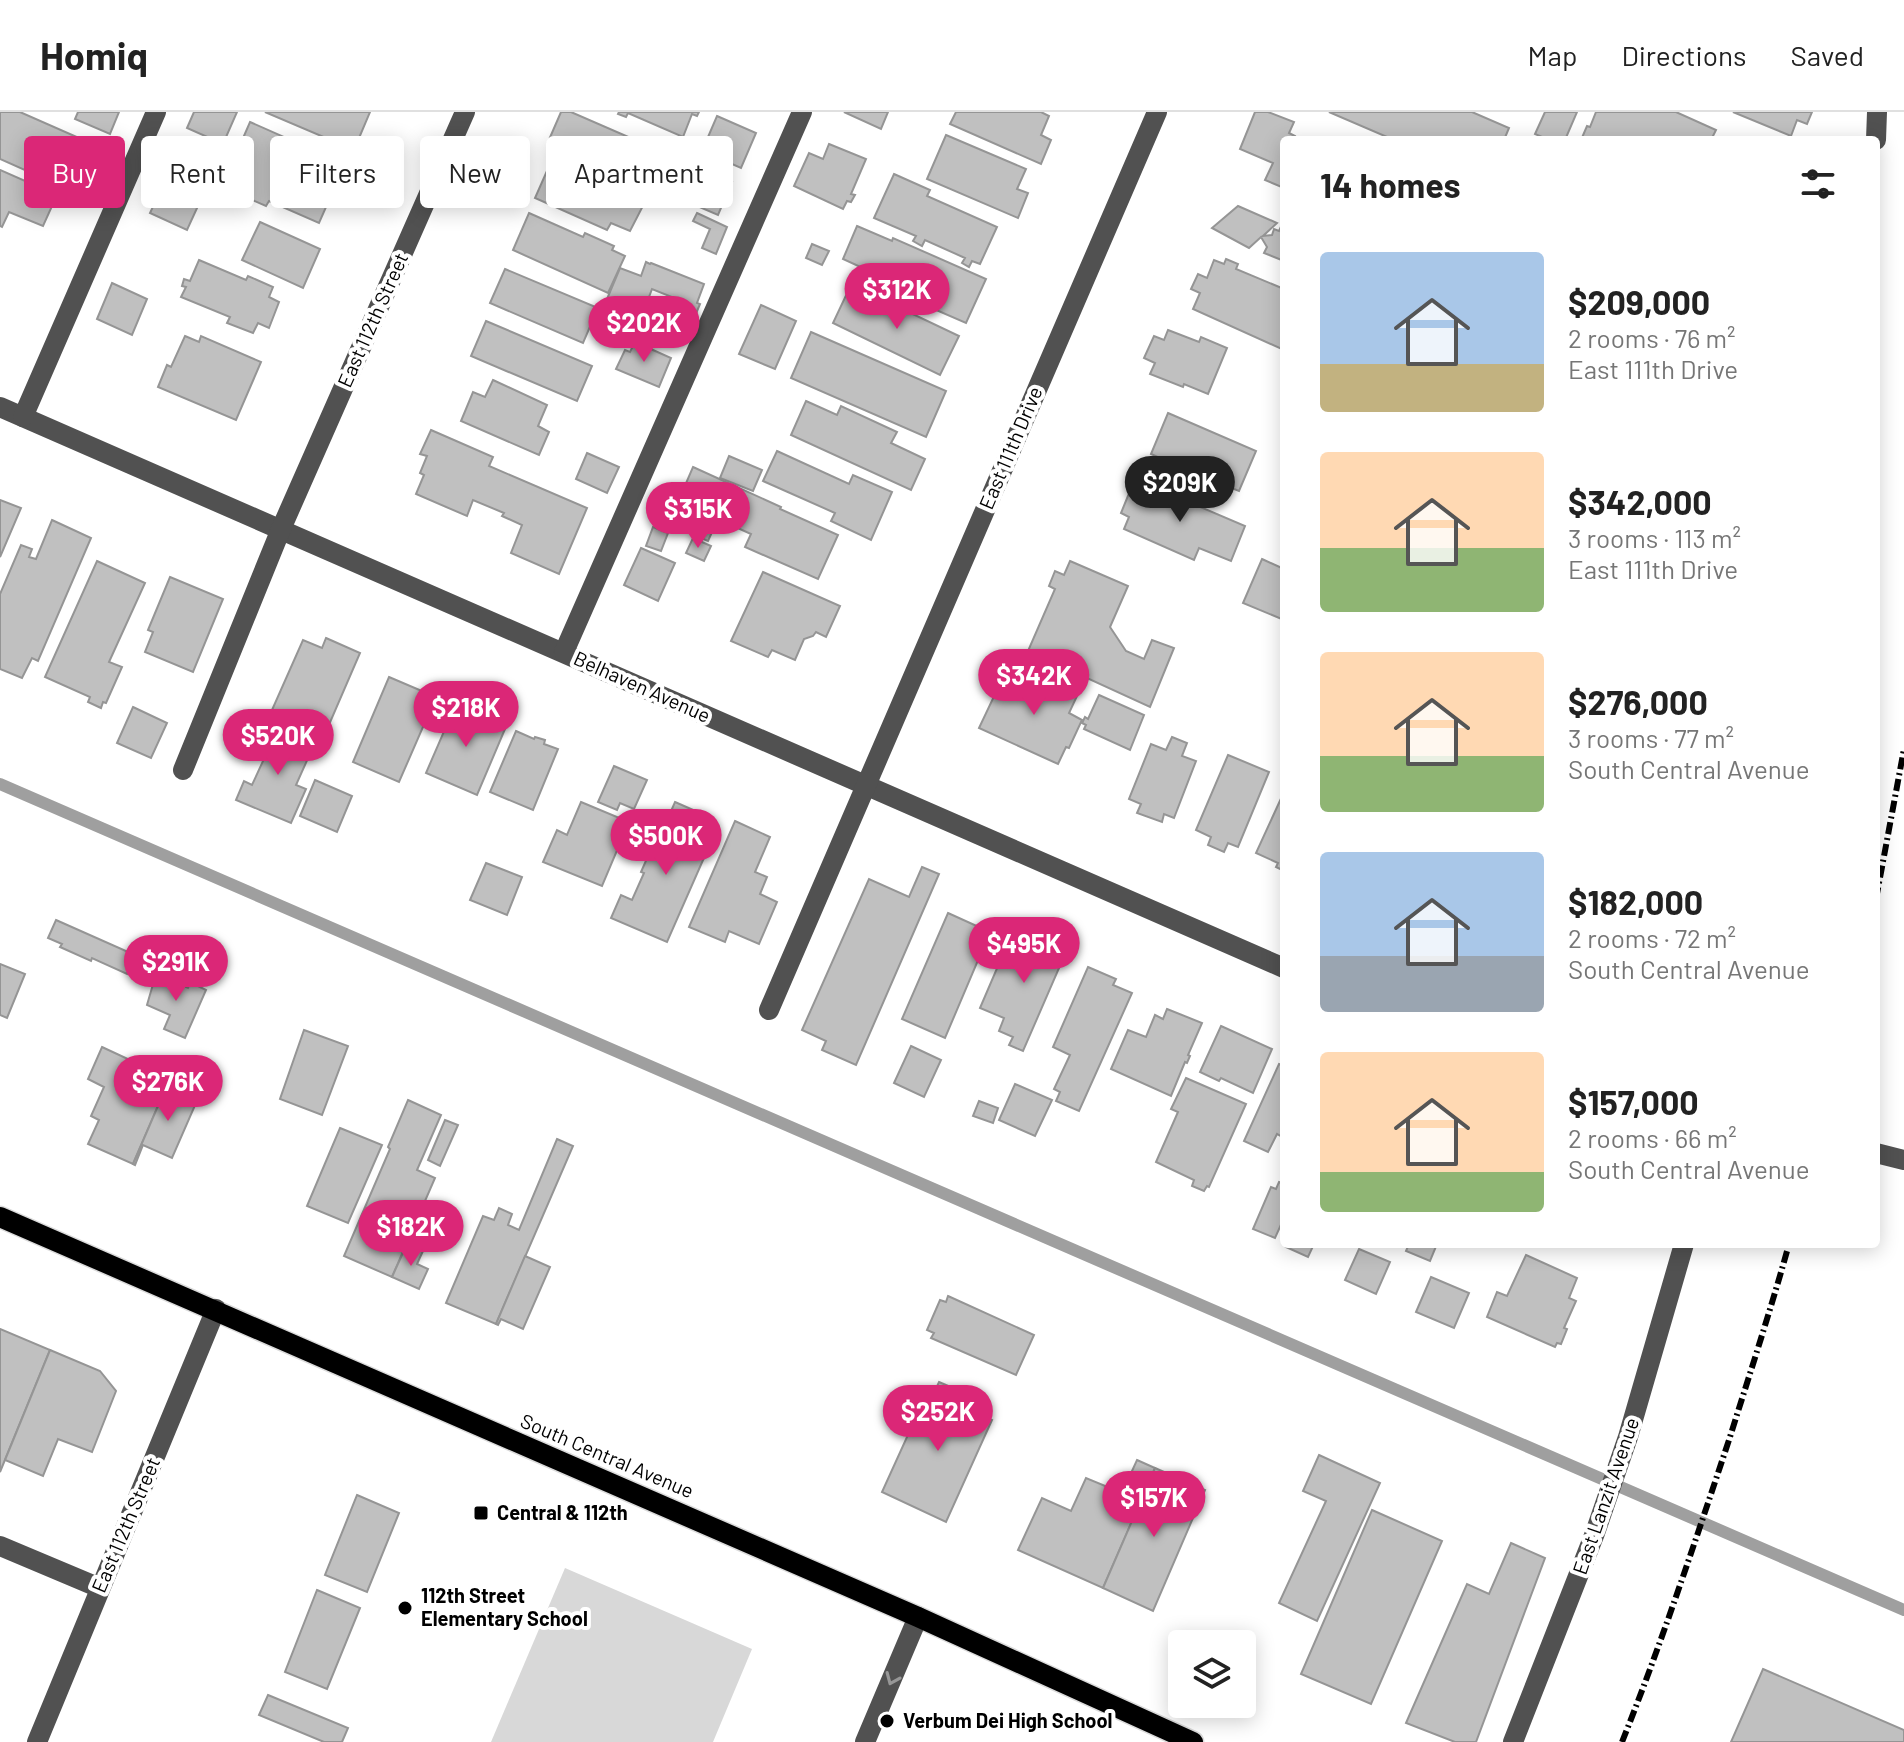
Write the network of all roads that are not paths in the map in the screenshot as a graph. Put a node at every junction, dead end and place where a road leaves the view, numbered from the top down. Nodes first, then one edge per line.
1 (156, 112) edge
2 (465, 112) edge
3 (802, 112) edge
4 (1157, 112) edge
5 (1877, 112) edge
6 (1876, 136) edge
7 (0, 407) edge
8 (23, 417) junction
9 (281, 529) junction
10 (564, 652) junction
11 (183, 770) dead end
12 (865, 785) junction
13 (1280, 966) edge
14 (769, 1010) dead end
15 (1880, 1154) edge
16 (1904, 1160) edge
17 (0, 1217) edge
18 (1683, 1248) edge
19 (216, 1309) junction
20 (0, 1546) edge
21 (100, 1588) junction
22 (918, 1617) junction
23 (37, 1742) edge
24 (865, 1742) edge
25 (1193, 1742) edge
26 (1513, 1742) edge

1 - 8 street
2 - 9 street, East 112th Street
3 - 10 street
4 - 12 street, East 111th Drive
5 - 6 street
7 - 8 street, Belhaven Avenue
8 - 9 street, Belhaven Avenue
9 - 10 street, Belhaven Avenue
9 - 11 street, East 112th Street
10 - 12 street, Belhaven Avenue
12 - 13 street, Belhaven Avenue
12 - 14 street, East 111th Drive
15 - 16 street
17 - 19 main road, South Central Avenue
18 - 26 street, East Lanzit Avenue
19 - 21 street, East 112th Street
19 - 22 main road, South Central Avenue
20 - 21 street
21 - 23 street, East 112th Street
22 -> 24 street
22 - 25 main road, South Central Avenue

